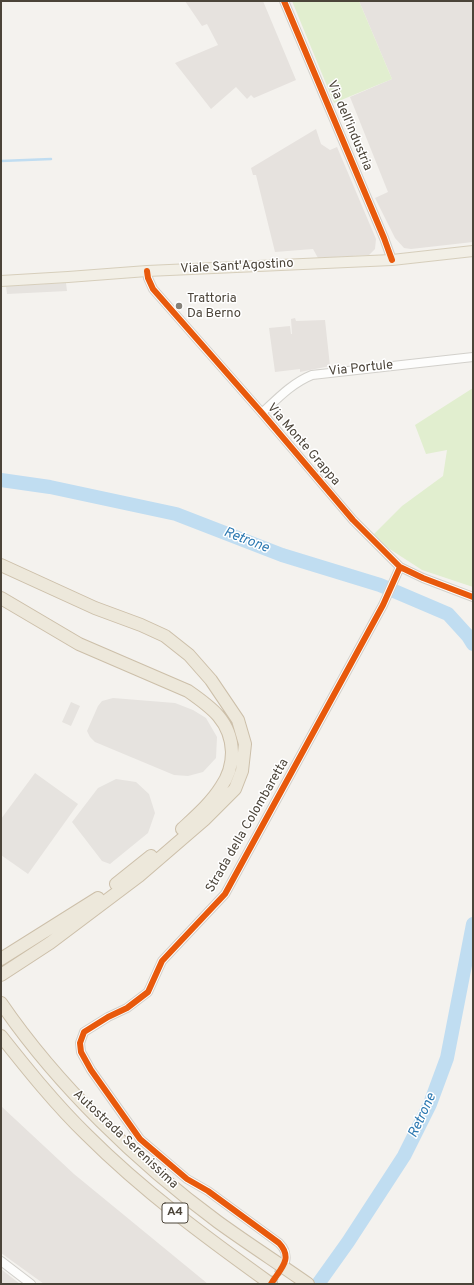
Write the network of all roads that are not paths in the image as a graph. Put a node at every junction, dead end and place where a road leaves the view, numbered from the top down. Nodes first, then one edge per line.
1 (284, 1) edge
2 (473, 251) edge
3 (392, 260) junction
4 (147, 271) junction
5 (1, 281) edge
6 (473, 357) edge
7 (262, 414) junction
8 (1, 565) edge
9 (400, 567) junction
10 (473, 597) edge
11 (1, 598) edge
12 (1, 959) edge
13 (1, 975) edge
14 (1, 1003) edge
15 (1, 1036) edge
16 (1, 1047) edge
17 (86, 1134) junction
18 (1, 1261) edge
19 (285, 1262) dead end
20 (304, 1282) edge
21 (31, 1284) edge
22 (271, 1284) edge

1 - 3 street, Via dell'industria
2 - 3 main road, Viale Sant'Agostino
3 - 4 main road, Viale Sant'Agostino
4 - 5 main road, Viale Sant'Agostino
4 - 7 street, Via Monte Grappa
6 - 7 street, Via Portule
7 - 9 street, Via Monte Grappa
8 - 13 highway
9 - 10 street, Via Monte Grappa
9 - 19 street, Strada della Colombaretta
11 - 12 highway
14 - 20 highway, Autostrada Serenissima / A4
15 - 17 highway, Autostrada Serenissima / A4
16 - 17 highway
17 - 22 highway, Autostrada Serenissima / A4
18 - 21 street

